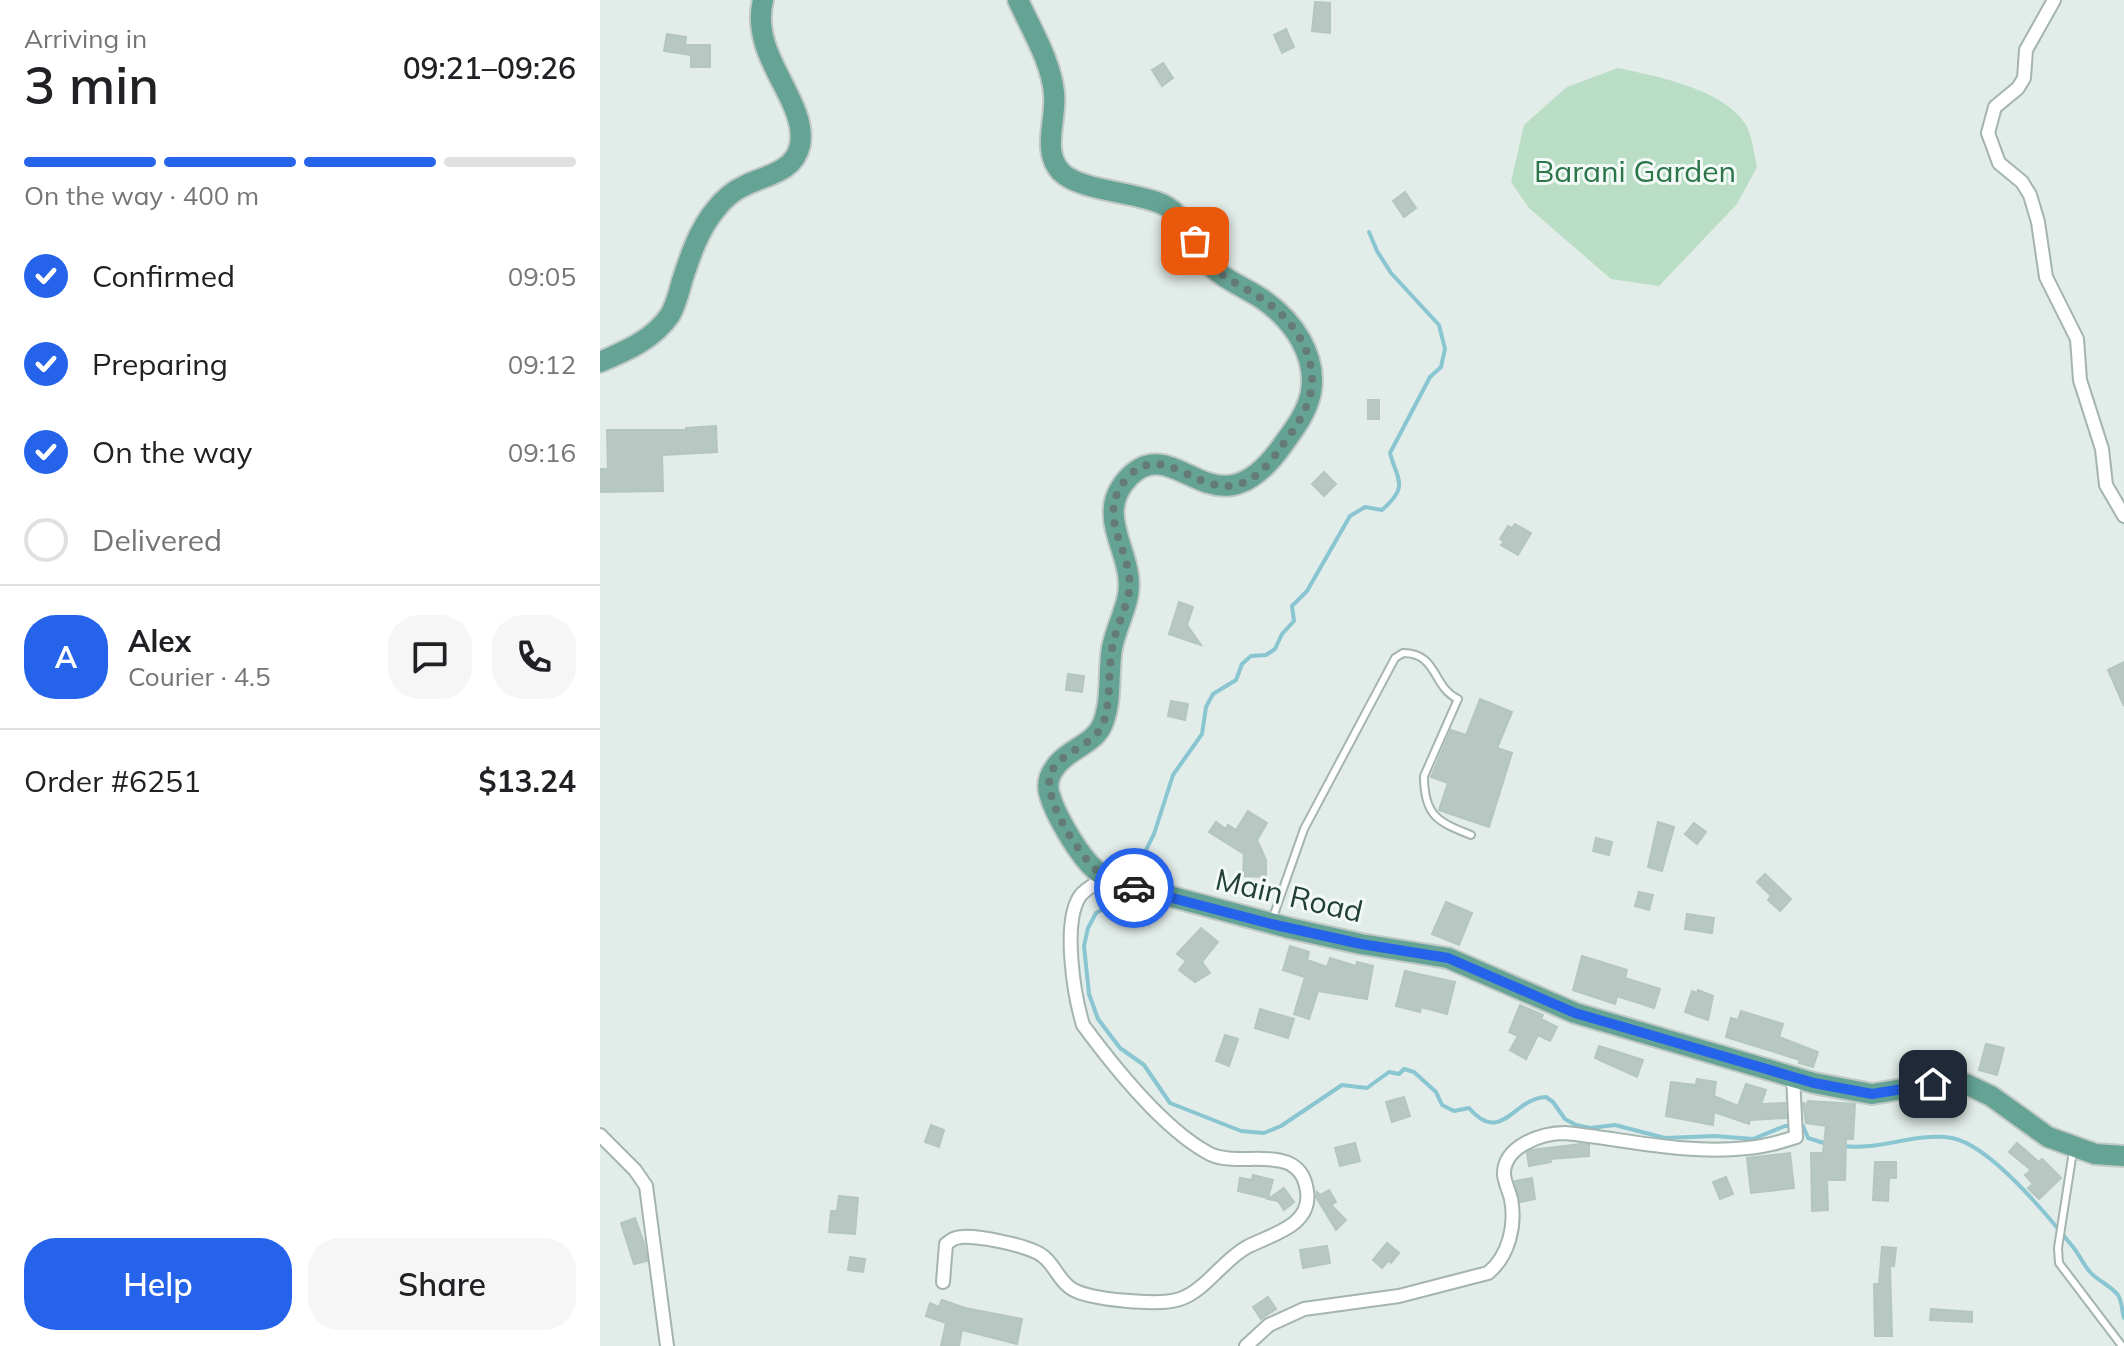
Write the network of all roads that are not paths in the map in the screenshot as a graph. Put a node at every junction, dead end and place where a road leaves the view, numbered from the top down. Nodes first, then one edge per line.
1 (763, 0) edge
2 (1018, 0) edge
3 (2054, 0) edge
4 (600, 362) edge
5 (2124, 516) edge
6 (1471, 835) dead end
7 (1105, 878) junction
8 (1271, 924) junction
9 (1793, 1076) junction
10 (600, 1135) edge
11 (2074, 1148) junction
12 (2124, 1156) edge
13 (943, 1282) dead end
14 (667, 1346) edge
15 (1246, 1346) edge
16 (2122, 1346) edge

1 - 4 main road
2 - 7 main road
3 - 5 street
6 - 8 lane
7 - 8 main road, Main Road
7 - 13 street
8 - 9 main road, Main Road
9 - 11 main road, Main Road
9 - 15 street
10 - 14 street
11 - 12 main road, Main Road
11 - 16 lane

